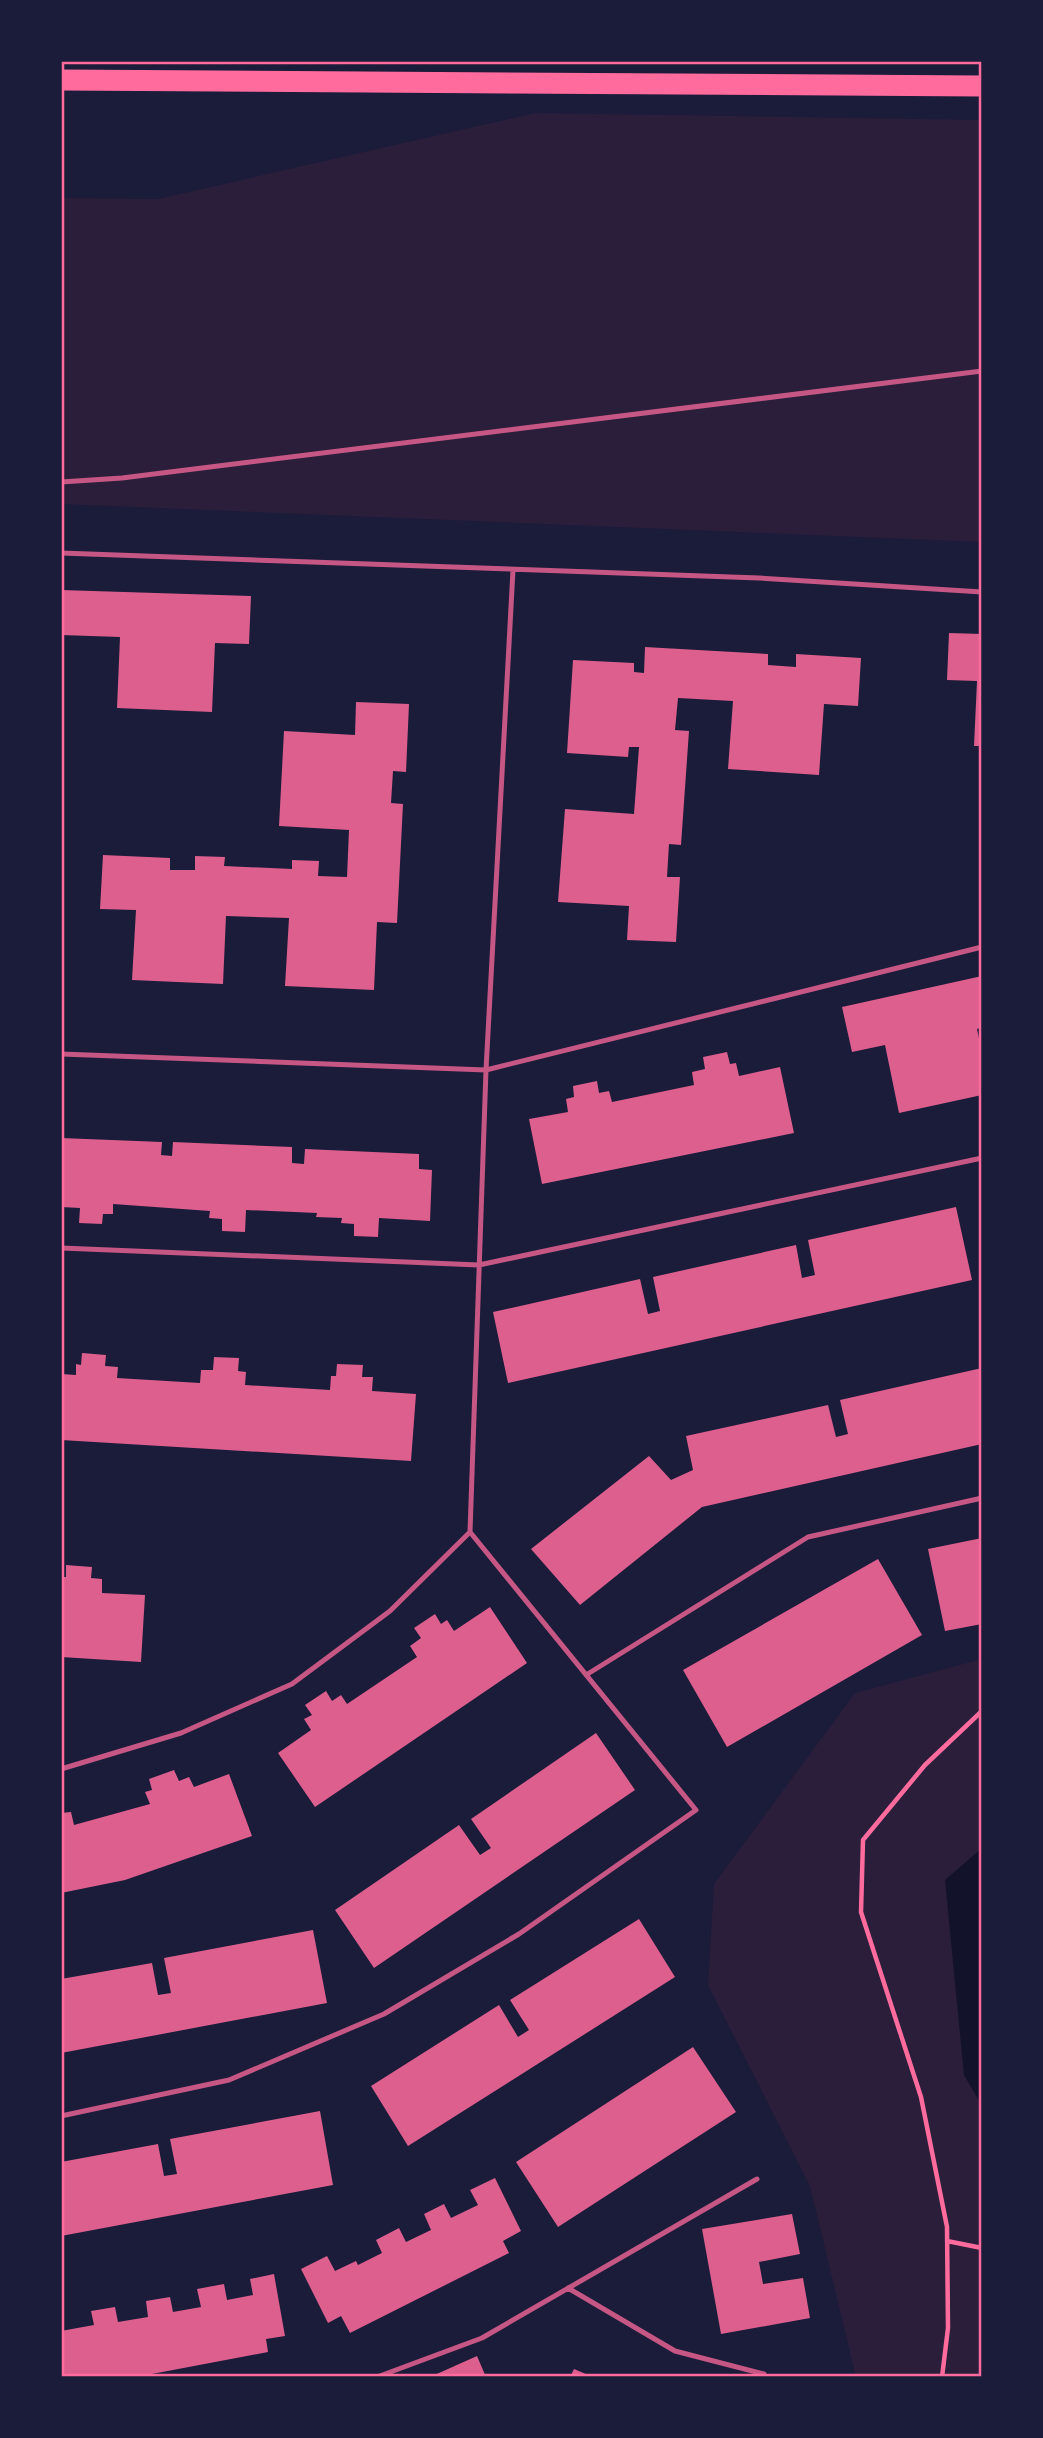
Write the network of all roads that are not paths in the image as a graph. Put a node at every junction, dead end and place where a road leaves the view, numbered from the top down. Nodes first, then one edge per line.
1 (982, 79) edge
2 (61, 80) edge
3 (938, 86) junction
4 (982, 86) edge
5 (982, 371) edge
6 (61, 481) edge
7 (61, 553) edge
8 (513, 569) junction
9 (982, 592) edge
10 (982, 947) edge
11 (61, 1054) edge
12 (486, 1070) junction
13 (982, 1158) edge
14 (61, 1248) edge
15 (479, 1265) junction
16 (982, 1498) edge
17 (470, 1532) junction
18 (586, 1675) junction
19 (61, 1769) edge
20 (61, 2116) edge
21 (757, 2179) dead end
22 (568, 2288) junction
23 (764, 2374) dead end
24 (377, 2377) edge

1 - 3 highway
2 - 3 highway
3 - 4 highway
5 - 6 lane
7 - 8 lane
8 - 9 lane
8 - 12 lane
10 - 12 lane
11 - 12 lane
12 - 15 lane
13 - 15 lane
14 - 15 lane
15 - 17 lane
16 - 18 lane
17 - 18 lane
17 - 19 lane
18 - 20 lane
21 - 22 lane
22 - 23 lane
22 - 24 lane

